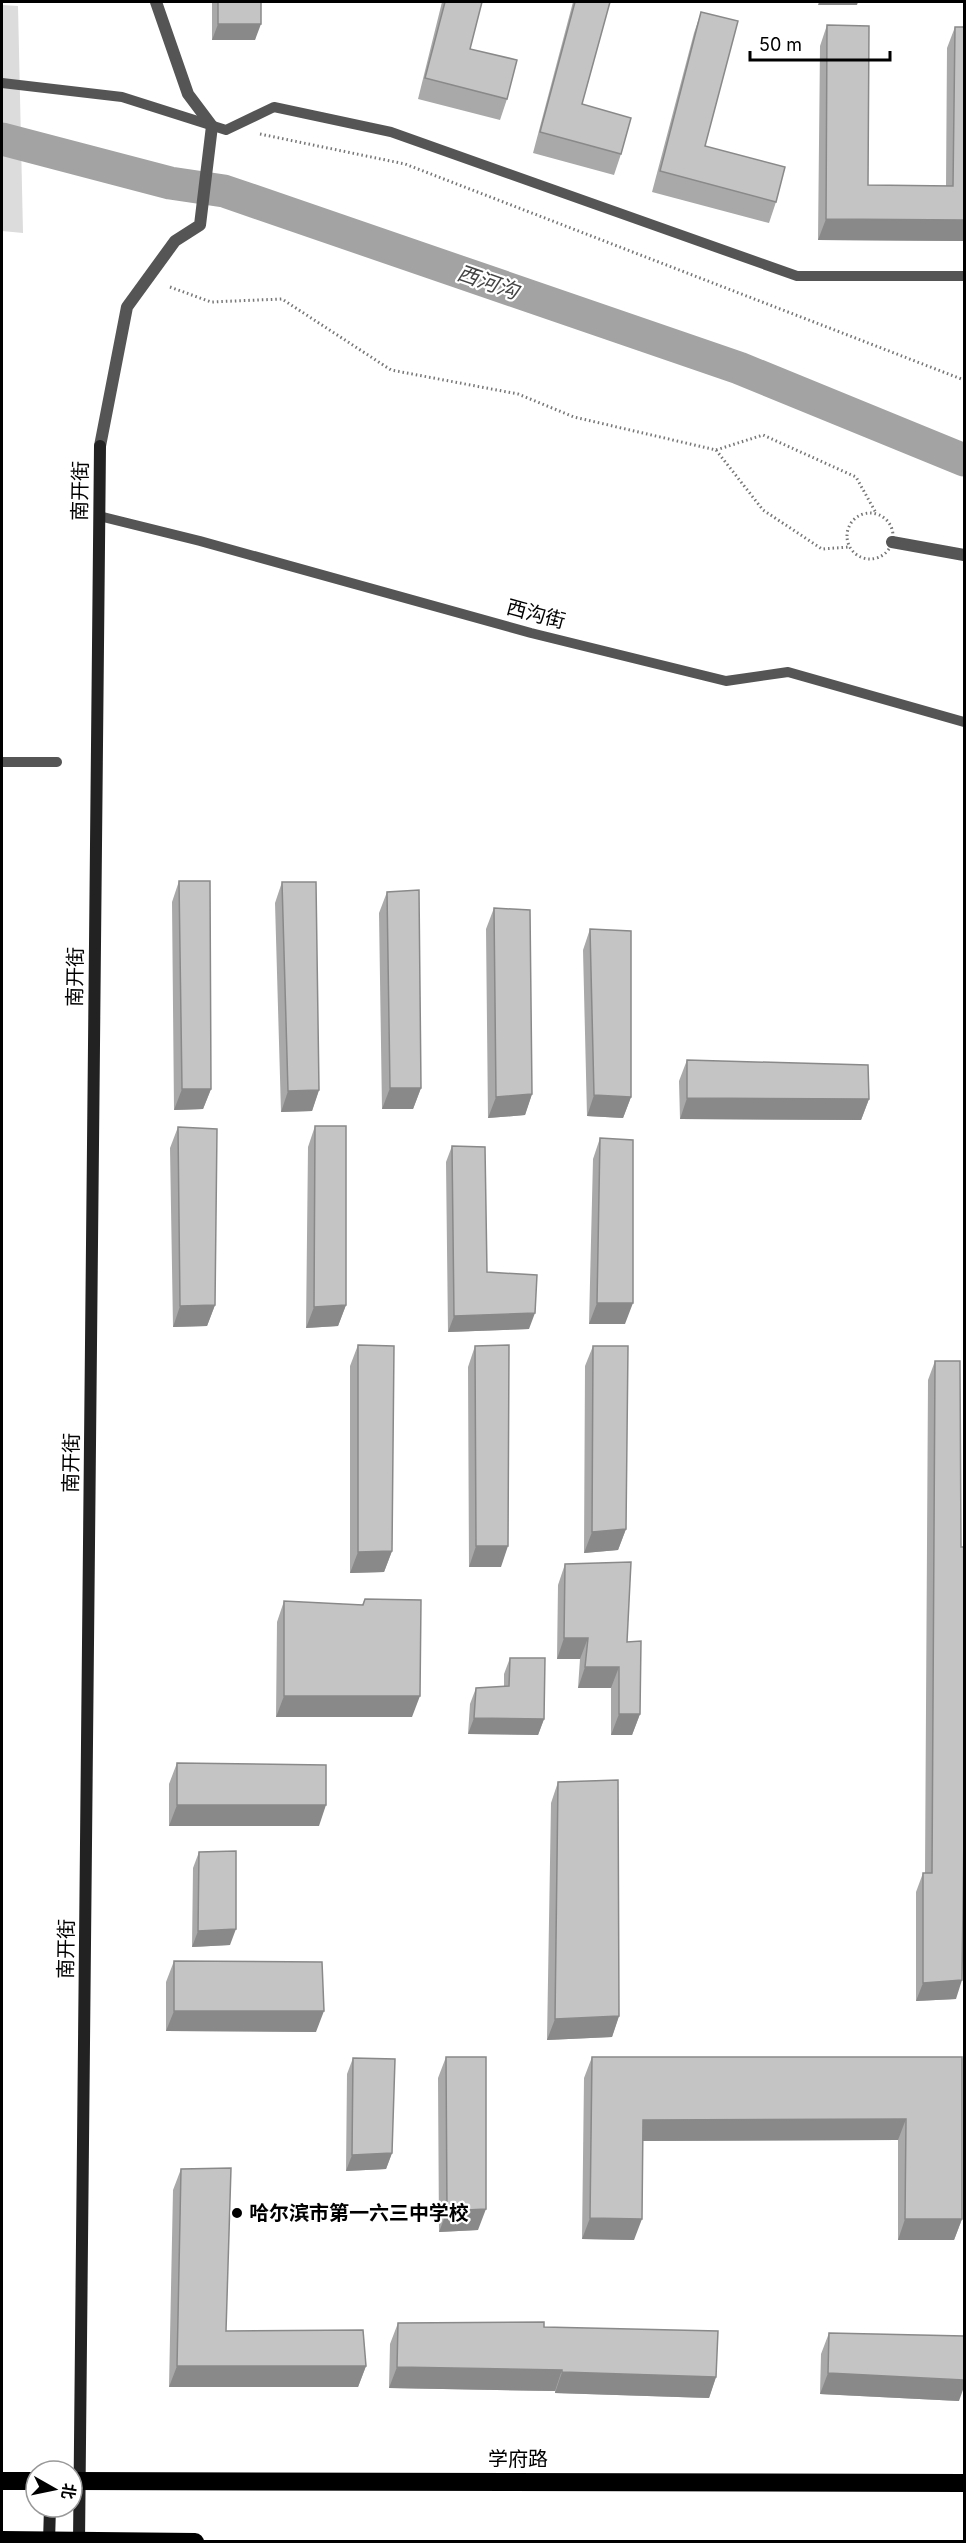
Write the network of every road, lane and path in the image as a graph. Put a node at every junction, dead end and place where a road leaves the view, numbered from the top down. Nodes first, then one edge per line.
1 (156, 2) edge
2 (2, 83) edge
3 (212, 127) junction
4 (260, 134) dead end
5 (964, 276) edge
6 (170, 287) dead end
7 (964, 380) edge
8 (100, 446) joint
9 (716, 450) junction
10 (876, 513) junction
11 (99, 516) junction
12 (892, 542) junction
13 (849, 547) junction
14 (964, 555) edge
15 (964, 722) edge
16 (2, 762) edge
17 (57, 762) dead end
18 (76, 2459) edge
19 (2, 2481) edge
20 (24, 2481) edge
21 (84, 2481) edge
22 (964, 2482) edge
23 (50, 2519) edge
24 (78, 2519) edge
25 (2, 2540) edge
26 (49, 2541) edge
27 (79, 2541) edge
28 (195, 2541) edge

1 - 3 street
2 - 3 lane
3 - 5 lane
3 - 8 street
4 - 7 path
6 - 9 path
8 - 11 main road, 南开街
9 - 10 path
9 - 13 path
10 - 12 path
10 - 13 path
11 - 15 lane, 西沟街
11 - 18 main road, 南开街
12 - 13 path
12 - 14 street
16 - 17 lane
19 - 20 highway
21 - 22 highway, 学府路
23 - 26 main road
24 - 27 main road, 南开街
25 - 26 highway
26 - 27 highway
27 - 28 highway

